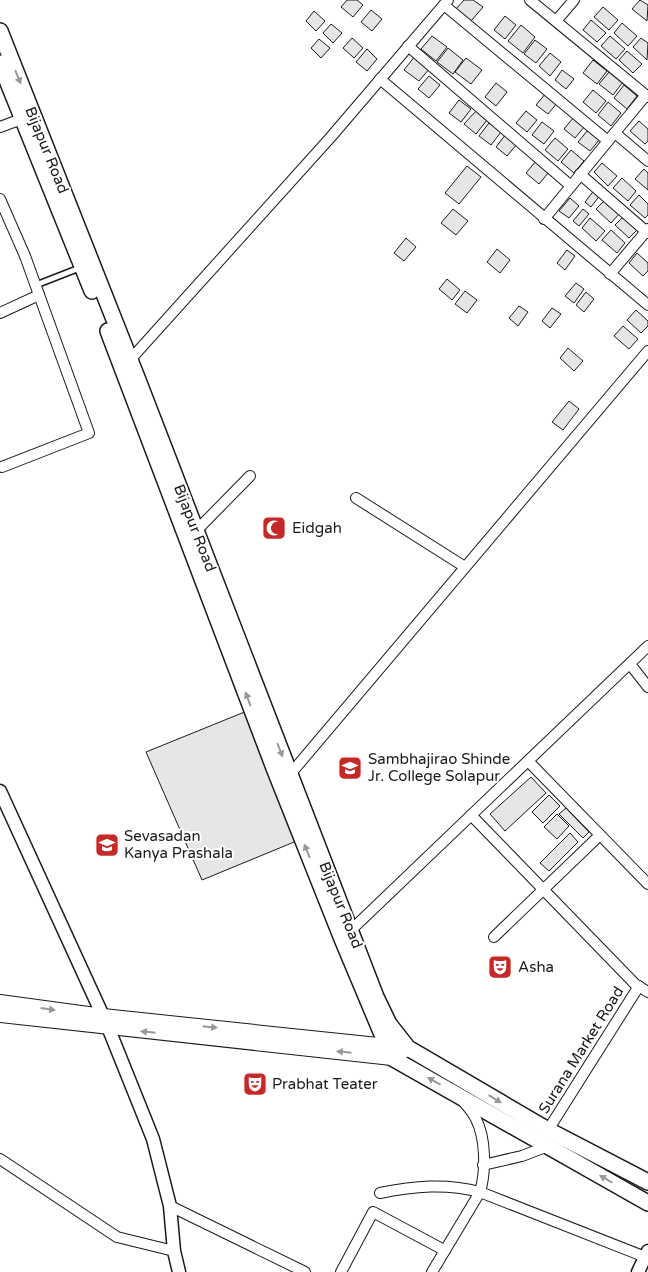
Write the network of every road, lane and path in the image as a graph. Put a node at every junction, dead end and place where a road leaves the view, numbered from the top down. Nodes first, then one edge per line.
1 (530, 0) edge
2 (574, 0) edge
3 (446, 2) edge
4 (556, 21) junction
5 (0, 31) edge
6 (408, 46) junction
7 (0, 62) edge
8 (380, 79) junction
9 (647, 96) edge
10 (28, 117) junction
11 (0, 127) edge
12 (616, 133) junction
13 (608, 141) junction
14 (648, 161) edge
15 (580, 174) junction
16 (571, 186) junction
17 (0, 199) edge
18 (544, 219) junction
19 (647, 231) edge
20 (82, 267) junction
21 (610, 274) junction
22 (37, 290) junction
23 (648, 305) edge
24 (0, 313) edge
25 (648, 351) edge
26 (130, 360) junction
27 (2, 467) dead end
28 (250, 476) dead end
29 (356, 498) dead end
30 (196, 530) junction
31 (465, 567) junction
32 (648, 646) edge
33 (630, 664) junction
34 (648, 687) edge
35 (528, 761) junction
36 (284, 779) junction
37 (0, 791) edge
38 (471, 815) junction
39 (600, 835) junction
40 (648, 884) edge
41 (543, 890) junction
42 (346, 934) junction
43 (494, 937) dead end
44 (644, 989) edge
45 (0, 1002) edge
46 (0, 1015) edge
47 (105, 1022) junction
48 (408, 1048) junction
49 (390, 1052) junction
50 (458, 1094) junction
51 (548, 1130) junction
52 (548, 1146) junction
53 (0, 1159) edge
54 (484, 1165) junction
55 (648, 1182) edge
56 (480, 1192) junction
57 (380, 1193) dead end
58 (648, 1203) edge
59 (170, 1206) junction
60 (444, 1250) junction
61 (174, 1251) junction
62 (647, 1256) edge
63 (298, 1271) edge
64 (179, 1272) edge
65 (341, 1272) edge
66 (432, 1272) edge
67 (638, 1272) edge

1 - 4 street
2 - 4 street
3 - 6 street
3 - 13 street
4 - 9 street
5 -> 10 main road, Bijapur Road
6 - 8 street
6 - 16 street
7 - 10 main road
8 - 18 street
8 - 26 street
9 - 12 street
10 - 11 street
10 - 20 main road
10 - 26 main road, Bijapur Road
12 - 13 street
12 - 14 street
13 - 15 street
15 - 16 street
15 - 19 street
16 - 18 street
17 - 22 street
18 - 21 street
19 - 21 street
20 - 22 lane
36 -> 20 main road
21 - 23 street
22 - 24 street
22 - 27 street
25 - 31 street
26 - 30 main road, Bijapur Road
28 - 30 street
29 - 31 street
30 -> 36 main road, Bijapur Road
31 - 36 street
32 - 33 street
33 - 34 street
33 - 35 street
35 - 38 street
35 - 39 street
36 - 42 main road, Bijapur Road
37 - 47 street
38 - 41 street
38 - 42 street
39 - 40 street
39 - 41 street
41 - 43 street
41 - 44 street
42 - 48 main road, Bijapur Road
42 - 49 main road
44 - 51 street, Surana Market Road
45 -> 47 main road
46 - 47 main road
47 - 49 main road
47 - 59 street
48 - 49 main road
48 -> 51 main road
50 -> 49 main road
50 - 52 main road
50 - 54 street
51 - 55 main road
52 - 54 street
58 -> 52 main road
53 - 61 street
54 - 56 street
56 - 57 street
56 - 60 street
56 - 62 street
59 - 61 street
59 - 63 street
60 - 65 street
60 - 66 street
61 - 64 street
62 - 67 street

